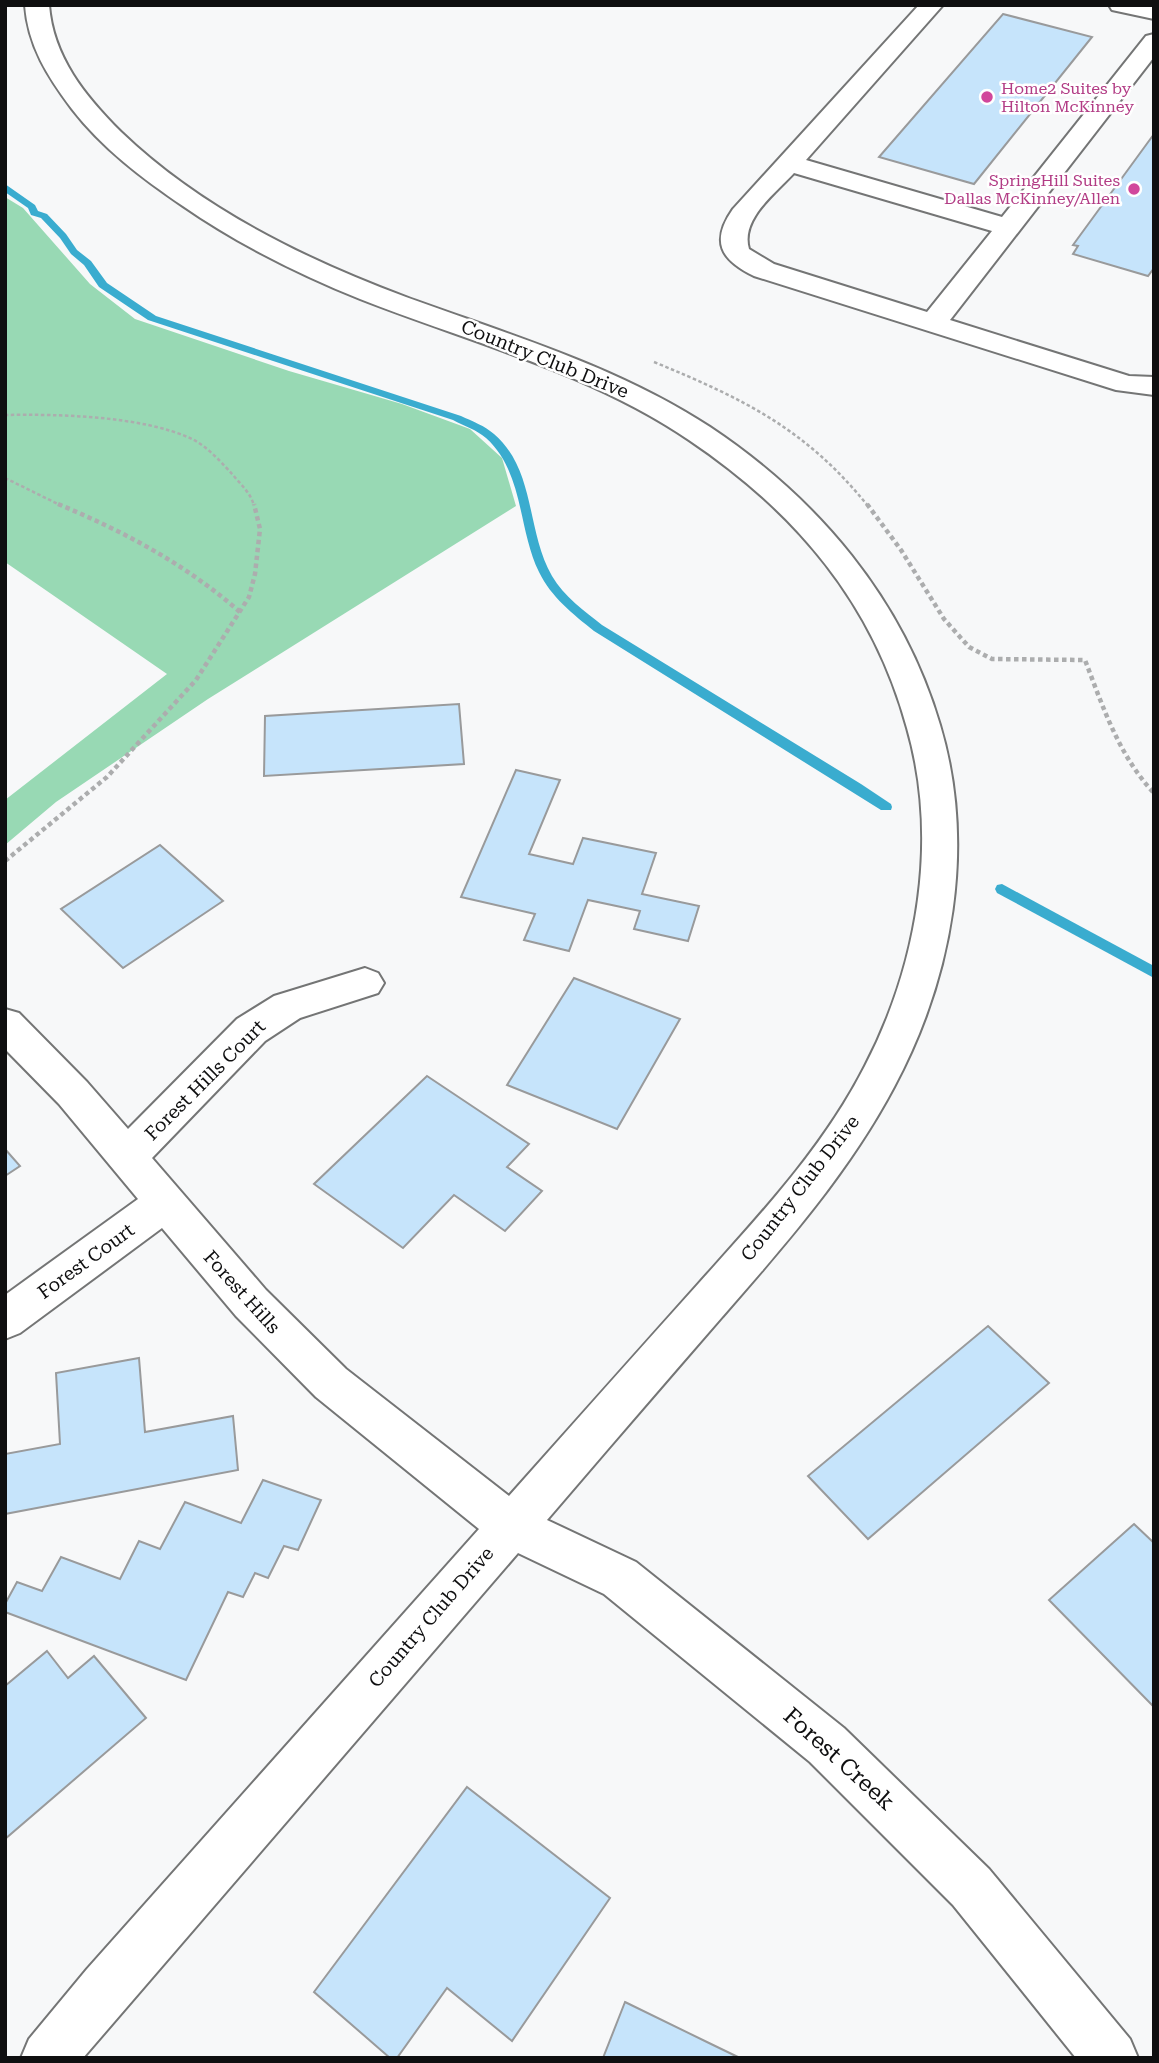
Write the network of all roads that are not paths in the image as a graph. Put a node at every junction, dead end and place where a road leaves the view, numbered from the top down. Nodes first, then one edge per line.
1 (37, 5) edge
2 (933, 5) edge
3 (1120, 5) edge
4 (1154, 12) edge
5 (1154, 41) edge
6 (789, 163) junction
7 (1008, 227) junction
8 (933, 323) junction
9 (1154, 386) edge
10 (365, 983) dead end
11 (5, 1024) edge
12 (128, 1157) junction
13 (166, 1202) junction
14 (5, 1320) edge
15 (511, 1526) junction
16 (48, 2058) edge
17 (1111, 2058) edge

1 - 15 street, Country Club Drive
2 - 6 street
3 - 4 street
5 - 7 street
6 - 7 street
6 - 8 street
7 - 8 street
8 - 9 street
10 - 12 street, Forest Hills Court
11 - 12 street, Forest Hills
12 - 13 street, Forest Hills
13 - 14 street, Forest Court
13 - 15 street, Forest Hills
15 - 16 street, Country Club Drive
15 - 17 street, Forest Creek

